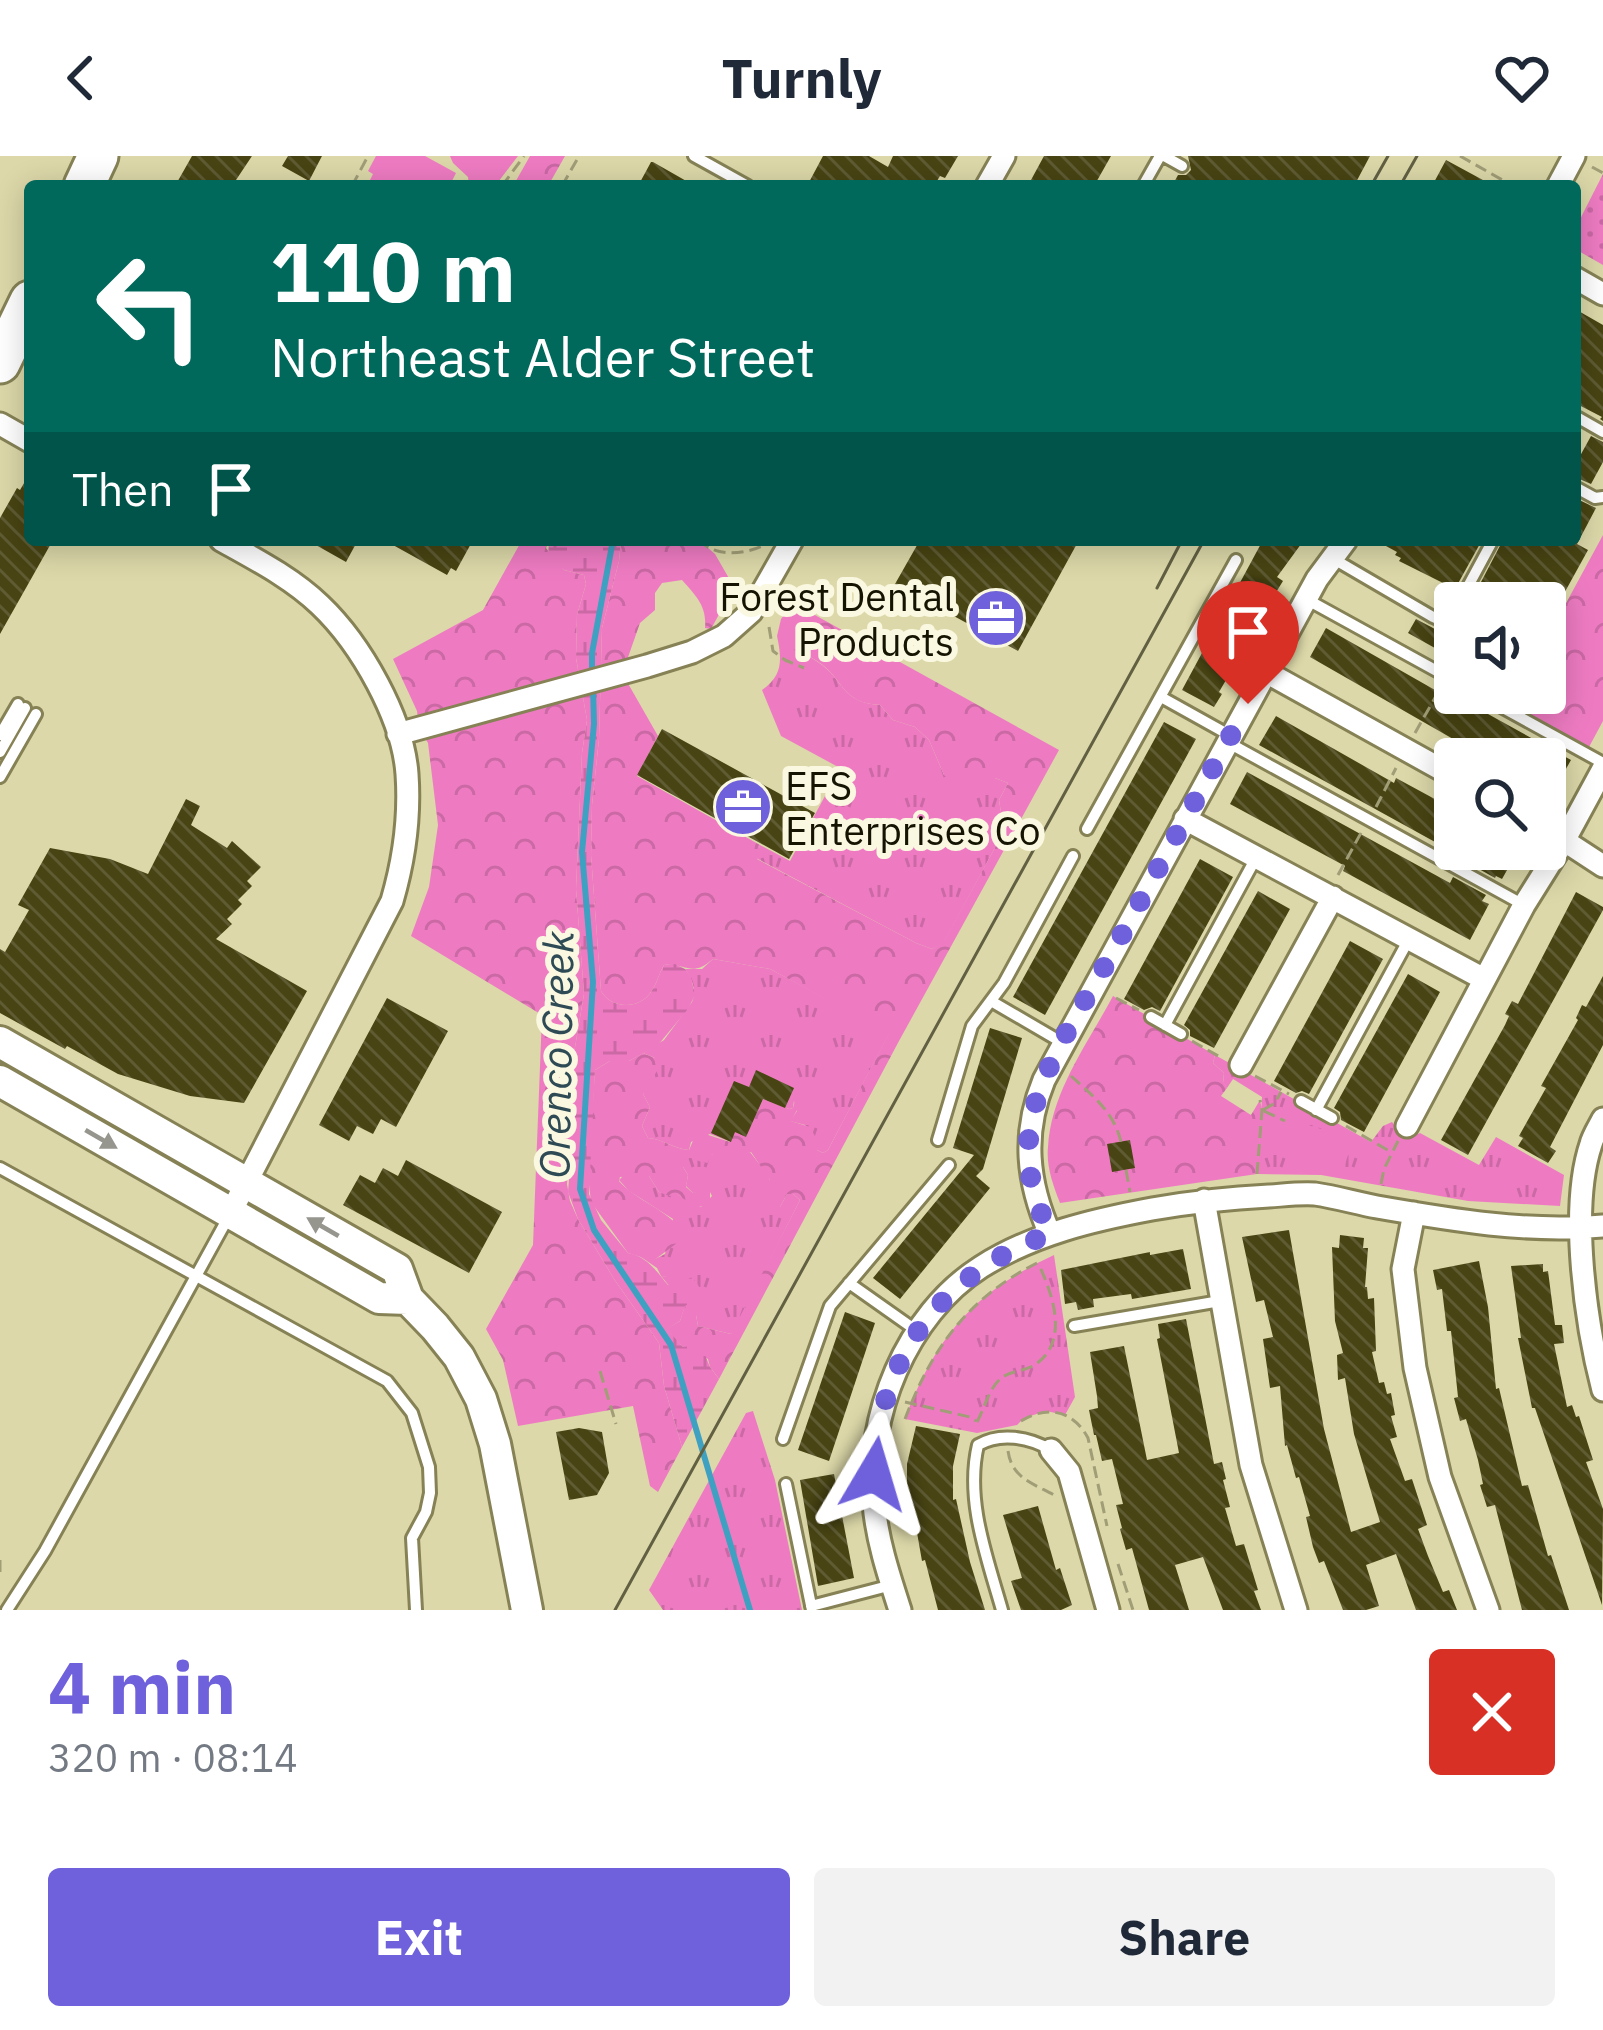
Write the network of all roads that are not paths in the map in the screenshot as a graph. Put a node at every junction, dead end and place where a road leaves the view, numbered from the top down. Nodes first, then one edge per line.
1 (694, 156) edge
2 (1162, 156) edge
3 (1183, 166) dead end
4 (737, 180) edge
5 (24, 313) edge
6 (0, 363) edge
7 (231, 546) edge
8 (789, 546) edge
9 (1341, 546) edge
10 (1490, 546) edge
11 (1331, 558) junction
12 (1236, 560) dead end
13 (1470, 582) edge
14 (1306, 599) junction
15 (1434, 617) edge
16 (1434, 670) edge
17 (1266, 671) junction
18 (1161, 697) junction
19 (27, 708) junction
20 (1513, 714) edge
21 (398, 734) junction
22 (0, 735) edge
23 (1229, 740) junction
24 (0, 752) edge
25 (1434, 765) edge
26 (1603, 766) edge
27 (0, 777) edge
28 (1566, 818) edge
29 (1185, 819) junction
30 (1087, 829) dead end
31 (1566, 843) edge
32 (1072, 856) dead end
33 (1257, 856) junction
34 (1603, 866) edge
35 (1539, 870) edge
36 (1333, 891) junction
37 (1525, 904) junction
38 (1410, 938) junction
39 (1484, 979) junction
40 (991, 1001) junction
41 (1151, 1017) road end
42 (1165, 1025) junction
43 (1181, 1034) road end
44 (0, 1042) edge
45 (1063, 1042) junction
46 (1241, 1065) dead end
47 (0, 1081) edge
48 (1301, 1101) dead end
49 (1316, 1110) junction
50 (1332, 1118) road end
51 (1603, 1118) edge
52 (1407, 1126) road end
53 (938, 1140) dead end
54 (949, 1165) dead end
55 (0, 1168) edge
56 (246, 1184) junction
57 (1204, 1200) junction
58 (1414, 1213) junction
59 (230, 1214) junction
60 (1592, 1227) edge
61 (1050, 1234) junction
62 (196, 1274) junction
63 (849, 1283) junction
64 (408, 1299) junction
65 (1220, 1301) junction
66 (1074, 1326) dead end
67 (917, 1331) junction
68 (1603, 1390) edge
69 (783, 1439) dead end
70 (1051, 1450) joint
71 (786, 1484) dead end
72 (892, 1585) junction
73 (812, 1608) edge
74 (7, 1610) edge
75 (416, 1610) edge
76 (527, 1610) edge
77 (900, 1610) edge
78 (1002, 1610) edge
79 (1108, 1610) edge
80 (1296, 1610) edge
81 (1488, 1610) edge

1 - 4 lane
2 - 3 lane
5 - 6 highway
7 - 21 street
8 - 21 street
9 - 11 street
10 - 13 lane
11 - 14 street
11 - 15 lane
12 - 18 lane
14 - 16 lane
14 - 17 street
17 - 23 street
17 - 25 street
18 - 23 lane
18 - 30 lane
19 - 22 lane
19 - 24 lane
19 - 27 lane
20 - 26 lane
21 - 56 street
23 - 29 street
23 - 37 lane
26 - 28 street
29 - 33 street
29 - 45 street
31 - 34 street
32 - 40 lane
33 - 36 street
33 - 42 lane
35 - 37 street
36 - 38 street
36 - 46 street
37 - 39 street
38 - 39 street
38 - 49 lane
39 - 52 street
40 - 45 lane
40 - 53 lane
41 - 42 lane
42 - 43 lane
44 - 56 street
45 - 61 street
47 -> 59 street
48 - 49 lane
49 - 50 lane
51 - 60 street
54 - 63 lane
55 - 62 lane
56 - 59 street
64 -> 56 street
57 - 58 street
57 - 61 street
57 - 65 street
58 - 60 street
58 - 81 street
59 - 62 lane
59 - 64 street
60 - 68 street
61 - 67 street
62 - 74 lane
62 - 75 lane
63 - 67 lane
63 - 69 lane
64 - 76 street
65 - 66 lane
65 - 80 street
67 - 72 street
70 - 78 lane
70 - 79 street
71 - 73 lane
72 - 73 lane
72 - 77 street

